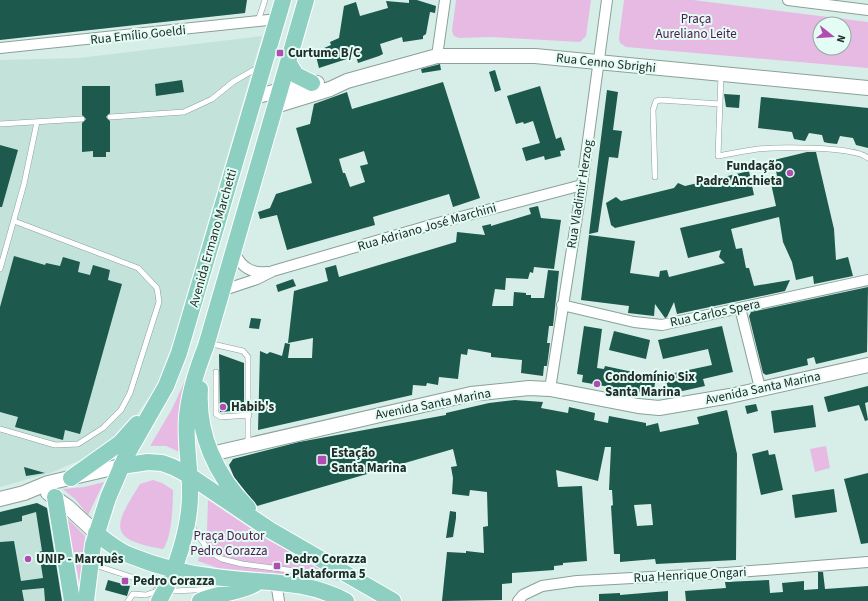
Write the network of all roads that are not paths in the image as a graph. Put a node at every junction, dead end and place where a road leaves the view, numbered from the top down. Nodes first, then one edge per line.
1 (265, 0) edge
2 (283, 0) edge
3 (306, 0) edge
4 (445, 0) edge
5 (608, 0) edge
6 (788, 0) edge
7 (868, 10) edge
8 (277, 19) junction
9 (258, 21) junction
10 (0, 48) edge
11 (437, 56) junction
12 (288, 62) junction
13 (599, 62) junction
14 (264, 65) junction
15 (721, 73) junction
16 (347, 81) junction
17 (312, 83) junction
18 (868, 88) edge
19 (280, 90) junction
20 (254, 97) junction
21 (720, 104) junction
22 (275, 106) junction
23 (110, 117) dead end
24 (82, 119) dead end
25 (37, 122) junction
26 (0, 124) edge
27 (868, 158) edge
28 (655, 177) dead end
29 (582, 185) junction
30 (14, 221) junction
31 (233, 250) junction
32 (0, 269) edge
33 (273, 271) junction
34 (868, 280) edge
35 (221, 291) junction
36 (562, 305) junction
37 (740, 308) junction
38 (207, 344) junction
39 (868, 365) edge
40 (216, 372) dead end
41 (550, 388) junction
42 (760, 388) junction
43 (156, 405) junction
44 (249, 415) junction
45 (0, 429) edge
46 (248, 445) junction
47 (211, 454) junction
48 (121, 466) junction
49 (190, 476) junction
50 (71, 478) junction
51 (24, 493) junction
52 (55, 497) junction
53 (0, 499) edge
54 (187, 519) junction
55 (270, 530) junction
56 (96, 532) junction
57 (90, 561) junction
58 (868, 562) edge
59 (173, 569) junction
60 (352, 578) junction
61 (255, 582) junction
62 (219, 588) dead end
63 (162, 595) edge
64 (72, 601) edge
65 (86, 601) edge
66 (128, 601) edge
67 (200, 601) edge
68 (278, 601) edge
69 (346, 601) edge
70 (393, 601) edge
71 (518, 601) edge

1 - 9 lane
2 - 8 main road, Avenida Ermano Marchetti
3 - 12 main road, Avenida Ermano Marchetti
4 - 11 street
5 - 13 street, Rua Vladimir Herzog
6 - 7 street
8 - 9 street, Rua Emílio Goeldi
8 - 14 main road, Avenida Ermano Marchetti
9 - 10 street, Rua Emílio Goeldi
11 - 13 street, Rua Cenno Sbrighi
11 - 16 street, Rua Cenno Sbrighi
12 - 17 main road
12 - 19 main road, Avenida Ermano Marchetti
13 - 15 street, Rua Cenno Sbrighi
13 - 29 street, Rua Vladimir Herzog
14 - 20 main road, Avenida Ermano Marchetti
14 - 23 lane
15 - 18 street, Rua Cenno Sbrighi
15 - 21 lane
16 - 17 street, Rua Cenno Sbrighi
16 - 22 street, Rua Cenno Sbrighi
17 - 19 street, Rua Cenno Sbrighi
19 - 20 street, Rua Cenno Sbrighi
19 - 22 main road, Avenida Ermano Marchetti
20 - 43 main road, Avenida Ermano Marchetti
21 - 27 lane
21 - 28 lane
22 - 31 main road, Avenida Ermano Marchetti
24 - 25 lane
25 - 26 lane
25 - 30 lane
29 - 33 street, Rua Adriano José Marchini
29 - 36 street, Rua Vladimir Herzog
30 - 32 lane
30 - 45 lane
31 - 33 street, Rua Adriano José Marchini
31 - 35 main road, Avenida Ermano Marchetti
33 - 35 street, Rua Adriano José Marchini
34 - 37 street, Rua Carlos Spera
35 - 38 main road, Avenida Ermano Marchetti
36 - 37 street, Rua Carlos Spera
36 - 41 street, Rua Vladimir Herzog
37 - 42 street
38 - 44 lane
38 - 47 main road
38 - 49 main road, Avenida Ermano Marchetti
39 - 42 street, Avenida Santa Marina
40 - 44 lane
41 - 42 street, Avenida Santa Marina
41 - 46 street, Avenida Santa Marina
43 - 48 main road, Avenida Ermano Marchetti
43 - 50 main road
44 - 46 lane
46 - 47 street, Avenida Santa Marina
47 - 55 main road
48 - 49 main road
48 - 50 street
48 - 56 main road
49 - 54 main road
49 - 55 main road
50 - 51 street
51 - 52 street
51 - 53 street
52 - 56 street
52 - 64 main road
54 - 59 main road
54 - 60 lane
55 - 60 main road
56 - 57 main road
56 - 59 main road
57 - 63 lane
57 - 65 main road
58 - 71 street, Rua Henrique Ongari
59 - 61 main road
59 - 63 main road
60 - 70 main road
61 - 67 main road
61 - 68 street
61 - 69 main road
62 - 63 lane
63 - 66 lane

